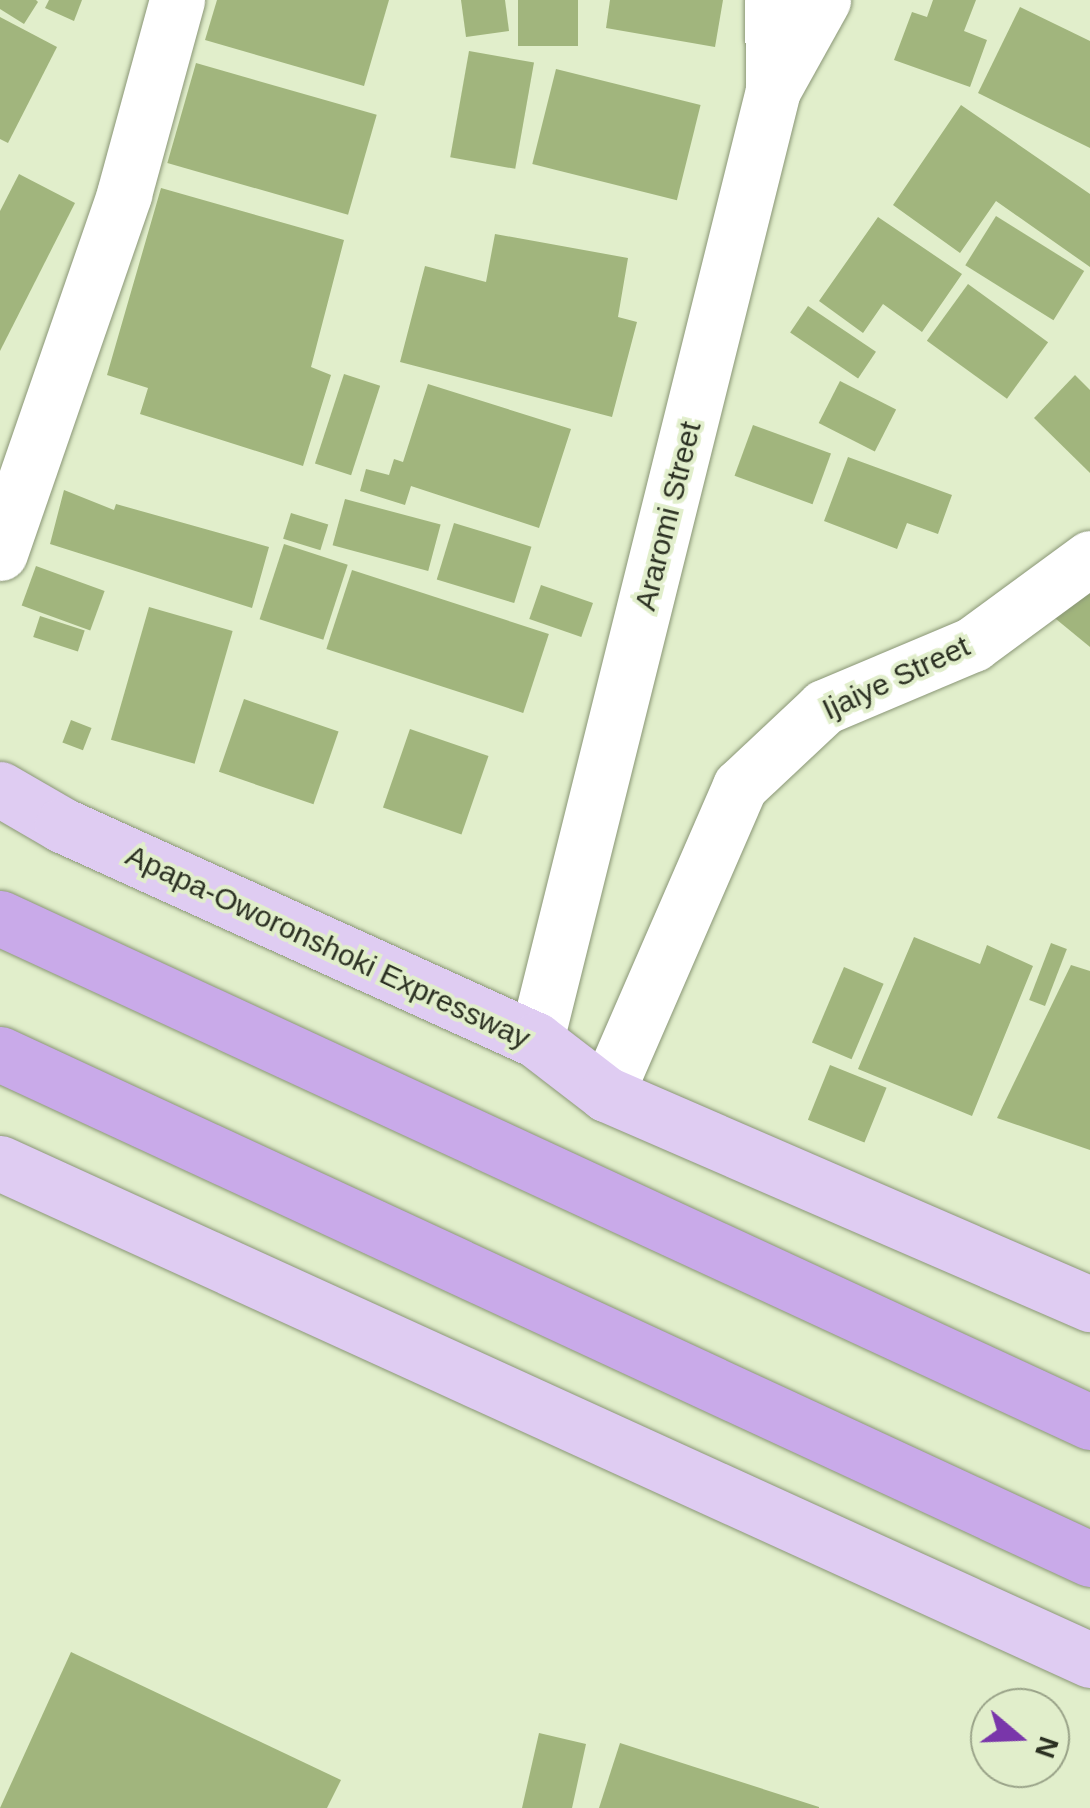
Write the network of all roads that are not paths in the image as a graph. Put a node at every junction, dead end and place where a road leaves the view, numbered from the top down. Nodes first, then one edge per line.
1 (177, 0) edge
2 (772, 0) edge
3 (822, 0) edge
4 (773, 90) junction
5 (0, 554) edge
6 (1090, 558) edge
7 (0, 789) edge
8 (0, 918) edge
9 (536, 1040) junction
10 (0, 1054) edge
11 (606, 1094) junction
12 (0, 1163) edge
13 (1090, 1304) edge
14 (1090, 1422) edge
15 (1090, 1560) edge
16 (1090, 1660) edge

1 - 5 street
2 - 4 street
3 - 4 street, Araromi Street
4 - 9 street, Araromi Street
6 - 11 street, Ijaiye Street
7 - 9 main road, Apapa-Oworonshoki Expressway
8 - 14 highway
9 - 11 main road, Apapa-Oworonshoki Expressway
10 - 15 highway
11 - 13 main road, Apapa-Oworonshoki Expressway
12 - 16 main road

